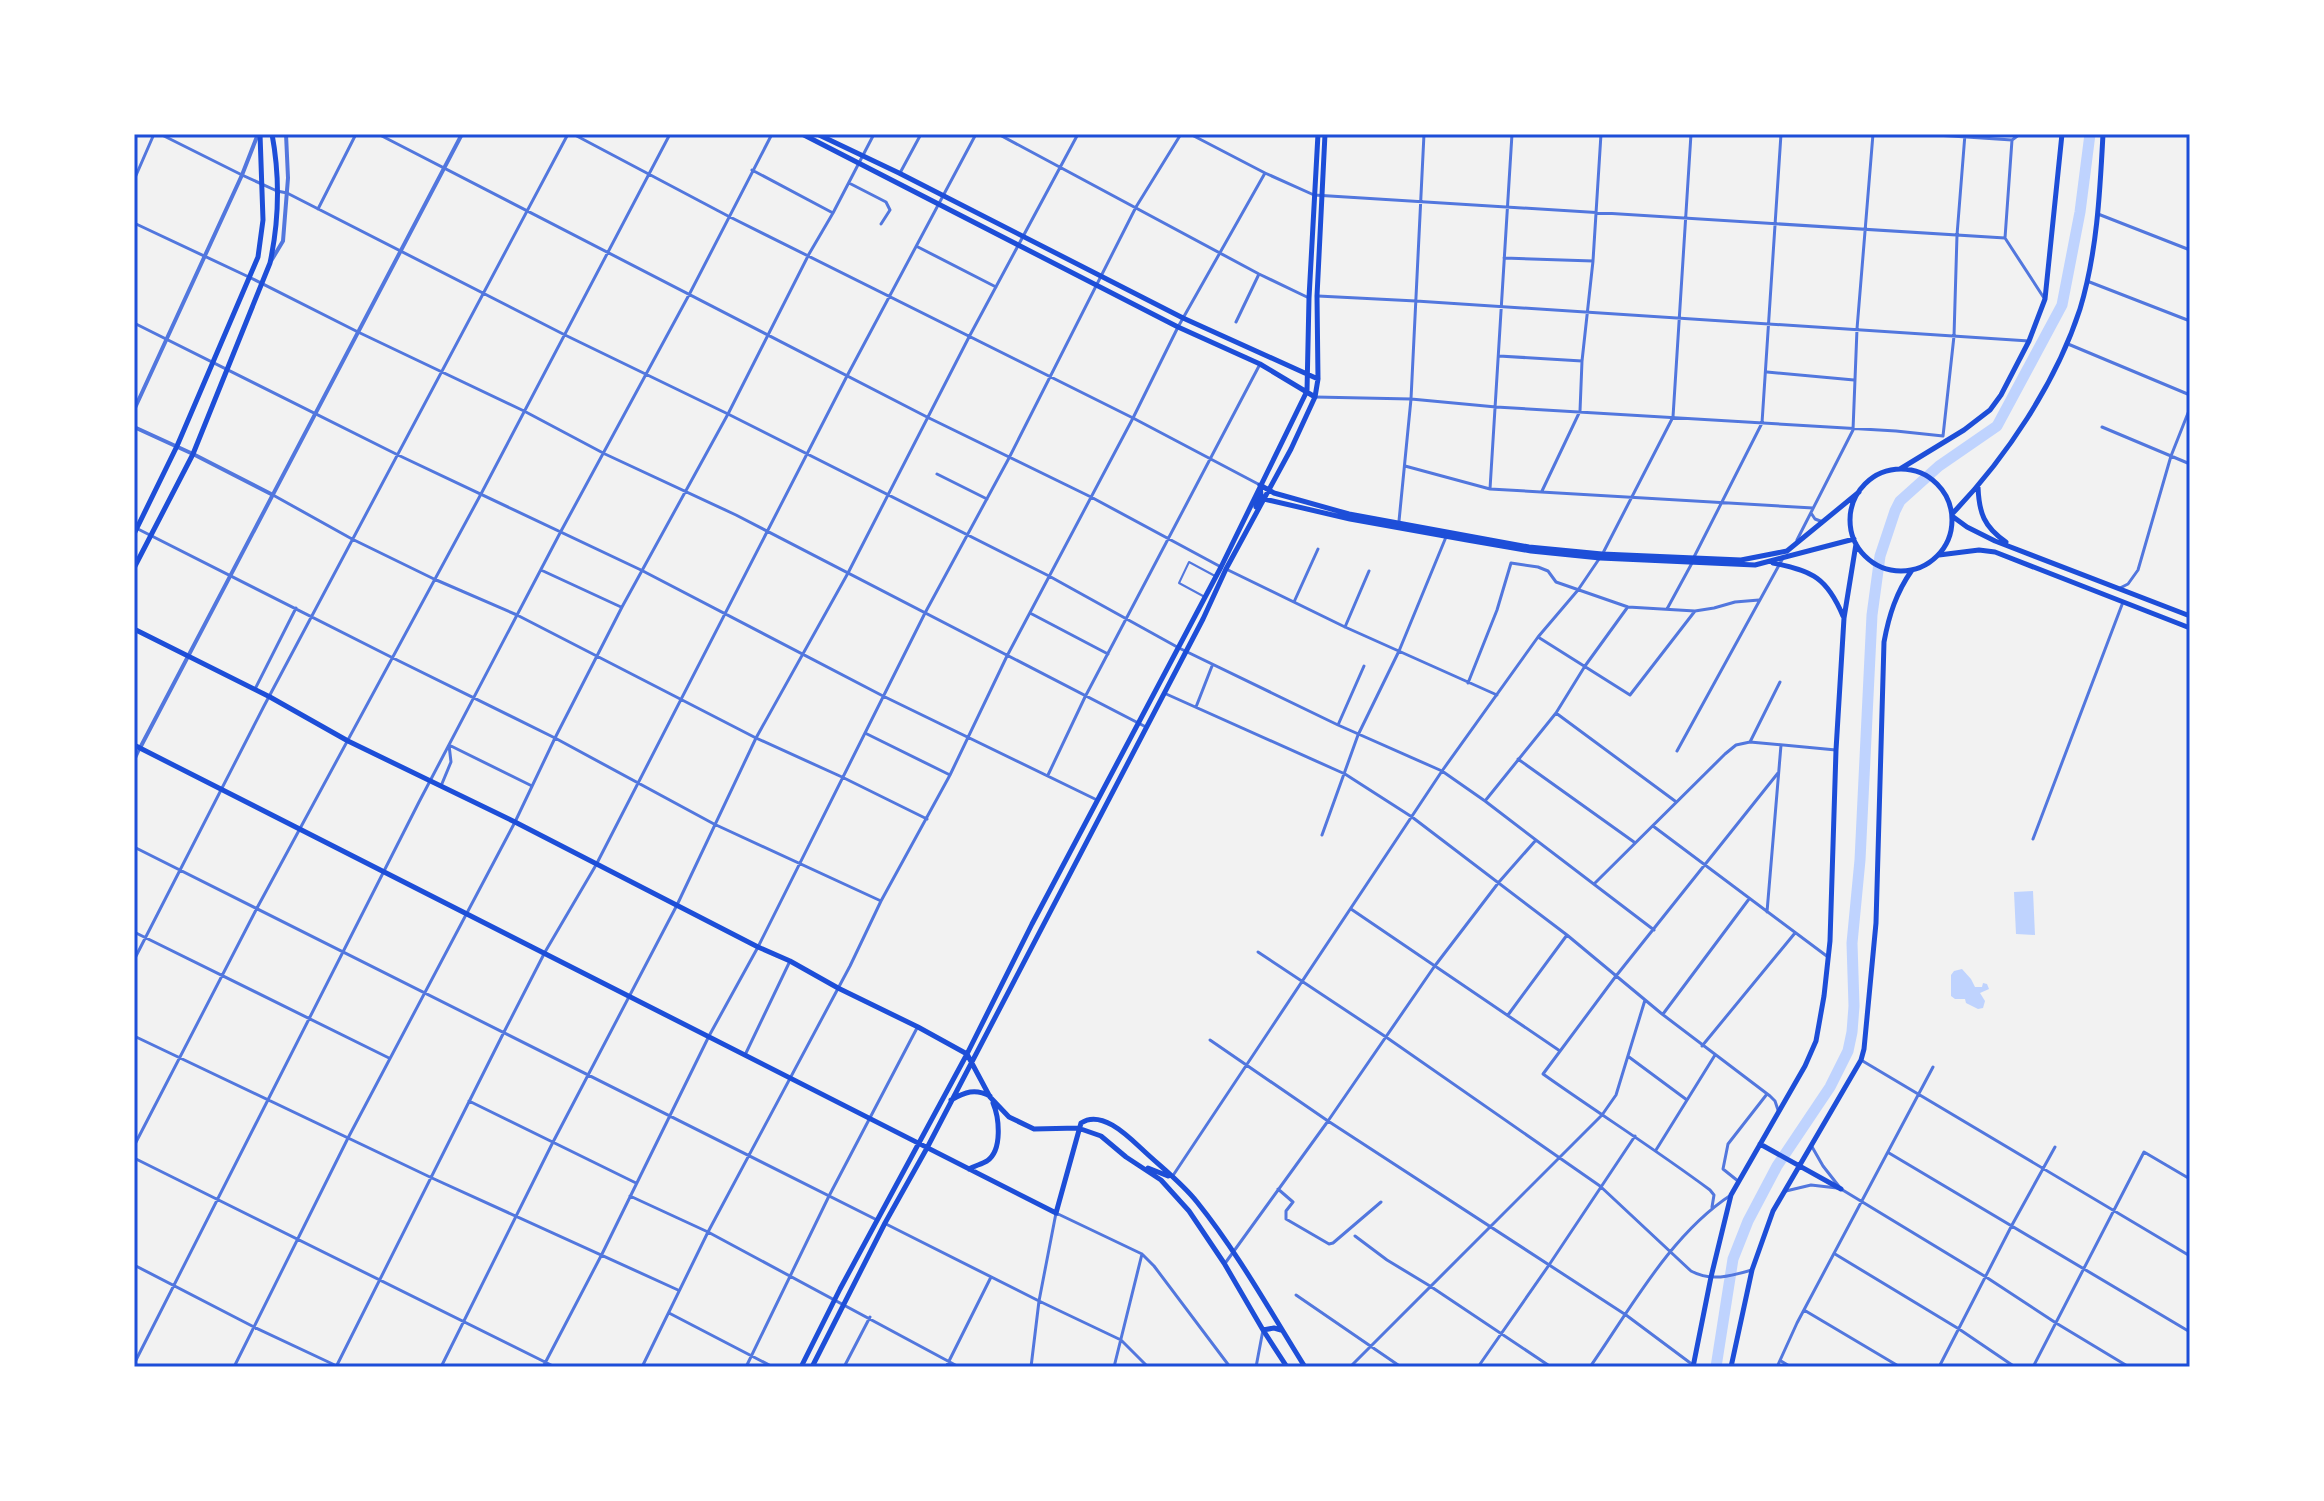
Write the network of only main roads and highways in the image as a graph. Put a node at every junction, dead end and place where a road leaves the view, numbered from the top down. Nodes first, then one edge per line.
1 (259, 134) edge
2 (272, 134) edge
3 (802, 134) edge
4 (817, 134) edge
5 (1318, 134) edge
6 (1325, 134) edge
7 (2062, 134) edge
8 (2103, 134) edge
9 (1318, 196) junction
10 (1310, 271) junction
11 (1317, 296) junction
12 (1307, 376) junction
13 (1318, 379) junction
14 (1307, 391) junction
15 (1315, 397) junction
16 (1900, 469) junction
17 (1260, 485) junction
18 (1978, 487) junction
19 (1269, 491) junction
20 (1859, 492) junction
21 (1264, 499) junction
22 (1952, 515) junction
23 (135, 530) edge
24 (1241, 541) junction
25 (1855, 542) junction
26 (2010, 545) junction
27 (1601, 556) junction
28 (1938, 556) junction
29 (1693, 560) junction
30 (1782, 561) junction
31 (134, 568) edge
32 (1224, 568) junction
33 (1912, 570) junction
34 (2190, 616) edge
35 (1844, 618) junction
36 (2190, 628) edge
37 (134, 629) edge
38 (137, 746) edge
39 (1097, 800) junction
40 (1060, 892) junction
41 (967, 1054) junction
42 (972, 1061) junction
43 (991, 1098) junction
44 (950, 1101) junction
45 (1078, 1128) junction
46 (919, 1143) junction
47 (1760, 1144) junction
48 (927, 1148) junction
49 (1132, 1161) junction
50 (1800, 1167) junction
51 (968, 1169) junction
52 (1172, 1177) junction
53 (1841, 1189) road end
54 (1186, 1190) junction
55 (1172, 1191) junction
56 (1263, 1330) junction
57 (1282, 1330) junction
58 (1693, 1366) edge
59 (801, 1367) edge
60 (812, 1367) edge
61 (1287, 1367) edge
62 (1305, 1367) edge
63 (1731, 1367) edge

1 - 23 main road
2 - 31 main road
3 - 14 main road
4 - 12 main road
5 - 9 main road
6 - 9 main road
7 - 16 main road
8 - 18 main road
9 - 10 main road
9 - 11 main road
10 - 11 main road
10 - 12 main road
11 - 13 main road
12 - 13 main road
12 - 14 main road
13 - 15 main road
14 - 15 main road
14 - 17 main road
15 - 19 main road
16 - 20 main road
16 - 22 main road
17 - 19 main road
17 - 24 main road
17 - 32 main road
18 - 22 main road
18 - 26 main road
19 - 21 main road
19 - 27 main road
20 - 25 main road
20 - 29 main road
21 - 24 main road
21 - 27 main road
22 - 26 main road
22 - 28 main road
24 - 32 main road
25 - 30 main road
25 - 33 main road
25 - 35 main road
26 - 34 main road
27 - 29 main road
28 - 33 main road
28 - 36 main road
29 - 30 main road
30 - 35 main road
32 - 39 main road
32 - 40 main road
33 - 50 main road
35 - 47 main road
37 - 41 main road
38 - 46 main road
39 - 40 main road
39 - 41 main road
40 - 42 main road
41 - 42 main road
41 - 46 main road
42 - 43 main road
42 - 44 main road
43 - 44 main road
43 - 45 main road
43 - 51 main road
44 - 48 main road
45 - 49 main road
45 - 51 main road
45 - 52 main road
46 - 48 main road
46 - 59 main road
47 - 50 main road
47 - 58 main road
48 - 51 main road
48 - 60 main road
49 - 52 main road
49 - 55 main road
50 - 53 main road
50 - 63 main road
52 - 54 main road
54 - 55 main road
54 - 57 main road
55 - 56 main road
56 - 57 main road
56 - 61 main road
57 - 62 main road

